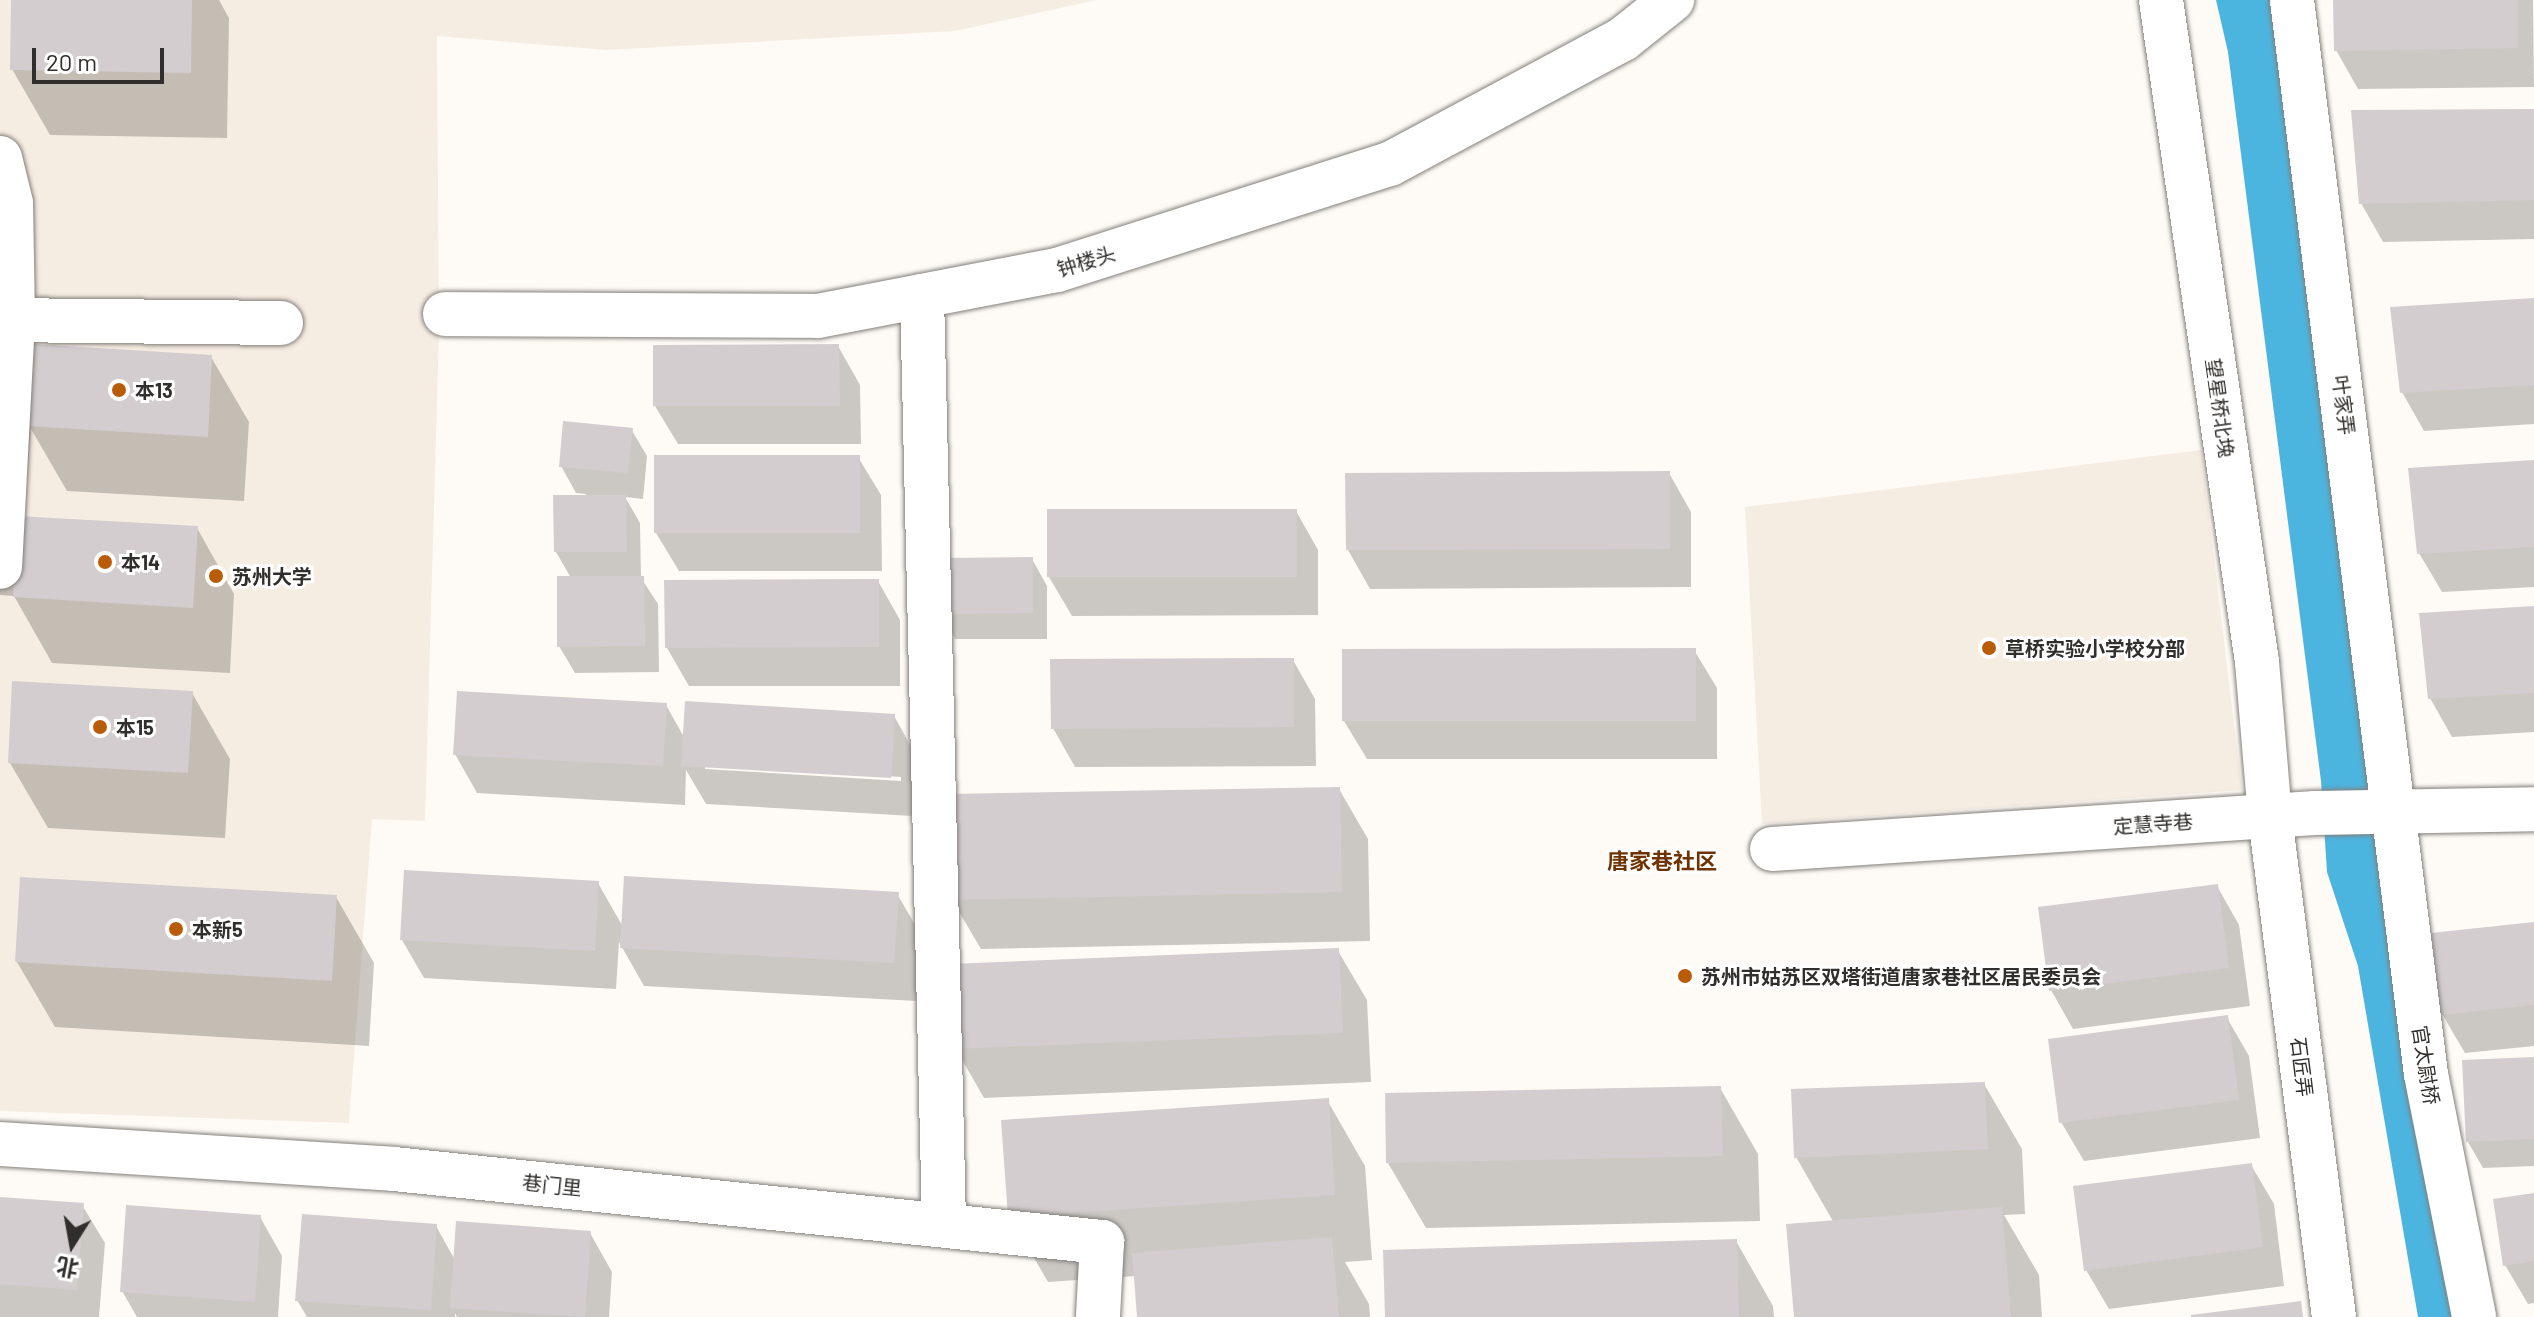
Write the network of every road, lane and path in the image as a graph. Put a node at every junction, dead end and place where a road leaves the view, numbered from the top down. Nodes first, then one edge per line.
1 (1672, 0) edge
2 (2161, 0) edge
3 (2292, 0) edge
4 (0, 158) edge
5 (922, 296) junction
6 (445, 314) dead end
7 (7, 320) edge
8 (281, 323) dead end
9 (0, 567) edge
10 (2534, 809) edge
11 (2384, 811) junction
12 (2270, 817) junction
13 (1772, 849) dead end
14 (0, 1144) edge
15 (944, 1225) junction
16 (1098, 1317) edge
17 (2334, 1317) edge
18 (2474, 1317) edge

1 - 5 street, 钟楼头
2 - 12 street, 望星桥北堍
3 - 11 street, 叶家弄
4 - 7 street
5 - 6 street, 钟楼头
5 - 15 street
7 - 8 street
7 - 9 street
10 - 11 street, 定慧寺巷
11 - 12 street, 定慧寺巷
11 - 18 street, 官太尉桥
12 - 13 street, 定慧寺巷
12 - 17 street, 石匠弄
14 - 15 street, 巷门里
15 - 16 street, 巷门里

